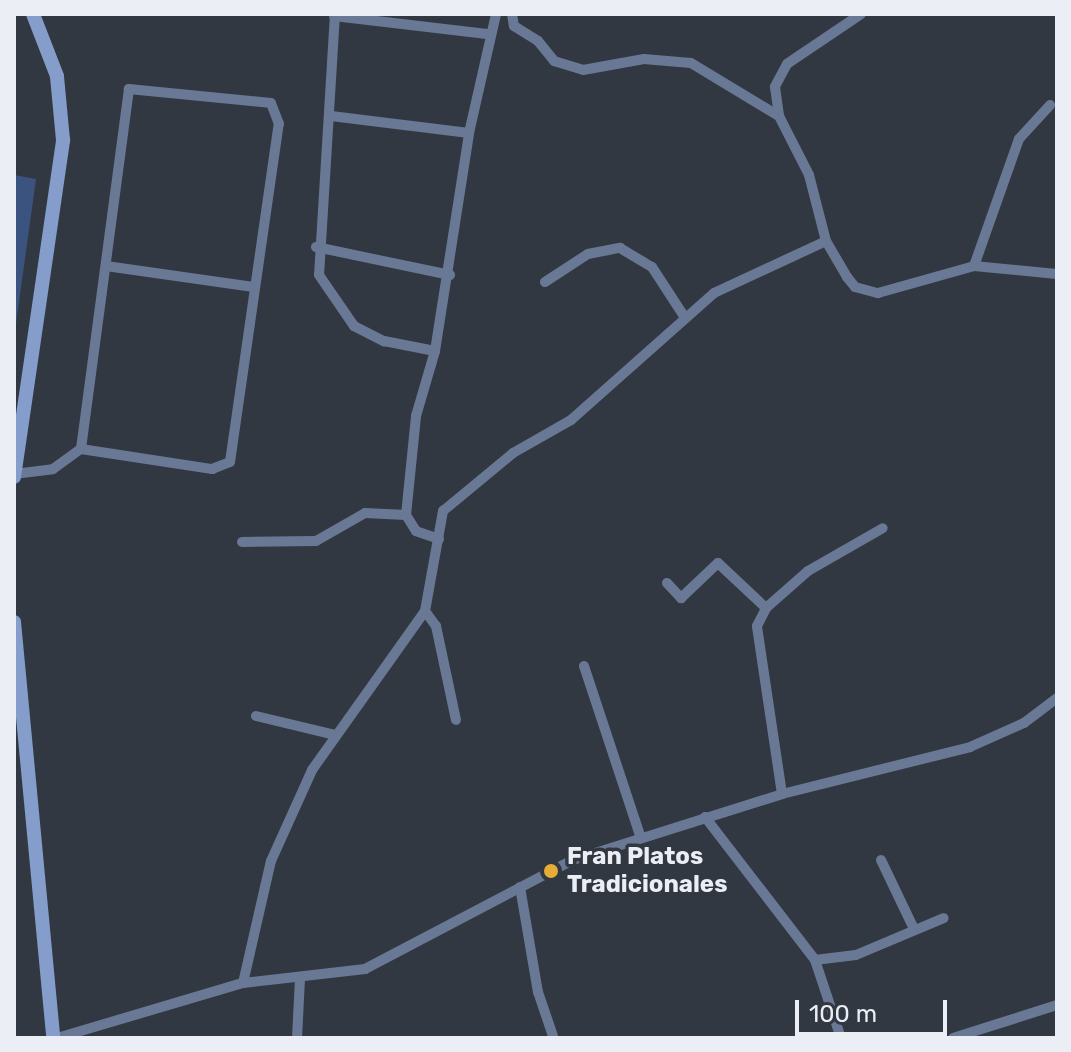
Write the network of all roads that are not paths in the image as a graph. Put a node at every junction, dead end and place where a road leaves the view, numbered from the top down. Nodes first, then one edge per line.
1 (33, 14) edge
2 (496, 14) edge
3 (512, 14) edge
4 (861, 14) edge
5 (334, 15) edge
6 (487, 34) junction
7 (1050, 105) dead end
8 (331, 116) junction
9 (779, 116) junction
10 (469, 133) junction
11 (826, 241) junction
12 (316, 247) junction
13 (106, 266) junction
14 (974, 266) junction
15 (1057, 274) edge
16 (450, 275) junction
17 (545, 282) dead end
18 (254, 287) junction
19 (684, 316) junction
20 (435, 351) junction
21 (81, 449) junction
22 (14, 476) edge
23 (406, 515) junction
24 (883, 528) dead end
25 (439, 539) junction
26 (242, 542) dead end
27 (667, 583) dead end
28 (766, 608) junction
29 (425, 611) junction
30 (14, 622) edge
31 (584, 666) dead end
32 (1057, 698) edge
33 (256, 716) dead end
34 (456, 720) dead end
35 (335, 735) junction
36 (782, 794) junction
37 (705, 817) junction
38 (641, 838) junction
39 (881, 860) dead end
40 (520, 887) junction
41 (944, 918) dead end
42 (914, 929) junction
43 (815, 960) junction
44 (300, 978) junction
45 (243, 983) junction
46 (1057, 1005) edge
47 (553, 1036) dead end
48 (55, 1038) edge
49 (297, 1038) edge
50 (841, 1038) edge
51 (953, 1038) edge

1 - 22 main road
2 - 6 street
3 - 9 street
4 - 9 street
5 - 6 street
5 - 8 street
6 - 10 street
7 - 14 street
8 - 10 street
8 - 12 street
9 - 11 street
10 - 16 street
11 - 14 street
11 - 19 street
12 - 16 street
12 - 20 street
13 - 18 street
13 - 18 street
13 - 21 street
14 - 15 street
16 - 20 street
17 - 19 street
18 - 21 street
19 - 25 street
20 - 23 street
21 - 22 street
23 - 25 street
23 - 26 street
24 - 28 street
25 - 29 street
27 - 28 street
28 - 36 street
29 - 34 street
29 - 35 street
30 - 48 main road
31 - 38 street
32 - 36 street
33 - 35 street
35 - 45 street
36 - 37 street
37 - 38 street
37 - 43 street
38 - 40 street
39 - 42 street
40 - 44 street
40 - 47 street
41 - 42 street
42 - 43 street
43 - 50 street
44 - 45 street
44 - 49 street
45 - 48 street
46 - 51 street

